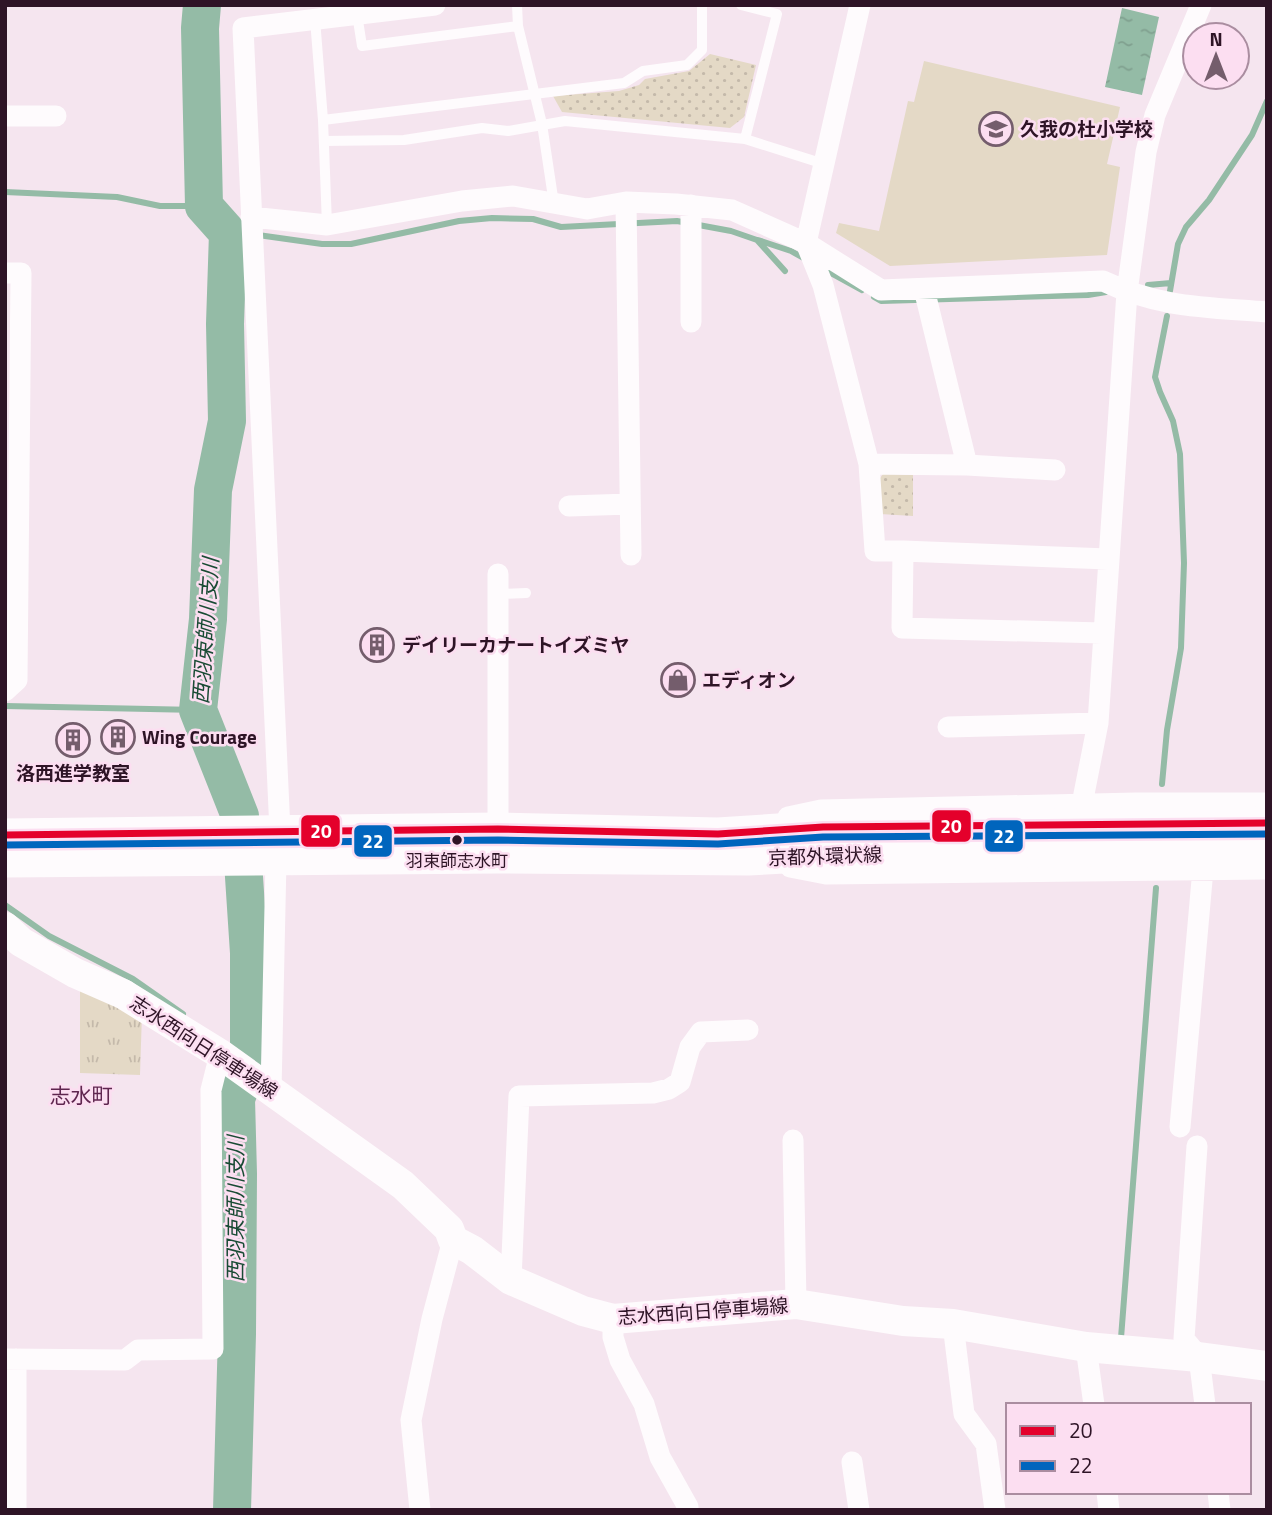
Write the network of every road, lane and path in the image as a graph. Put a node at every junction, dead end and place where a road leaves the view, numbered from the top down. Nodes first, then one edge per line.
1 (435, 5) edge
2 (517, 5) edge
3 (702, 5) edge
4 (741, 5) edge
5 (860, 5) edge
6 (1201, 5) edge
7 (357, 14) junction
8 (315, 19) junction
9 (519, 26) junction
10 (536, 94) junction
11 (5, 116) edge
12 (56, 116) dead end
13 (323, 120) junction
14 (542, 124) junction
15 (745, 139) junction
16 (324, 141) junction
17 (824, 164) junction
18 (554, 204) junction
19 (627, 215) junction
20 (691, 218) junction
21 (327, 225) junction
22 (251, 228) junction
23 (812, 258) junction
24 (5, 273) edge
25 (1127, 292) junction
26 (926, 296) junction
27 (1267, 312) edge
28 (691, 322) dead end
29 (12, 423) edge
30 (869, 464) junction
31 (967, 465) junction
32 (1055, 470) dead end
33 (630, 504) junction
34 (569, 506) dead end
35 (903, 551) junction
36 (631, 555) dead end
37 (1108, 559) junction
38 (498, 584) joint
39 (526, 593) dead end
40 (1104, 633) junction
41 (5, 691) edge
42 (1098, 723) junction
43 (948, 727) dead end
44 (1267, 803) edge
45 (1082, 804) junction
46 (1267, 823) edge
47 (718, 834) junction
48 (5, 835) edge
49 (1145, 836) junction
50 (498, 843) junction
51 (222, 846) junction
52 (268, 846) junction
53 (1267, 847) edge
54 (748, 859) junction
55 (5, 861) edge
56 (1203, 869) junction
57 (1267, 869) edge
58 (5, 928) edge
59 (748, 1030) dead end
60 (245, 1072) junction
61 (1180, 1127) dead end
62 (793, 1140) dead end
63 (1197, 1146) dead end
64 (453, 1240) junction
65 (511, 1280) junction
66 (796, 1304) junction
67 (614, 1319) junction
68 (953, 1324) junction
69 (1086, 1347) junction
70 (1199, 1357) junction
71 (10, 1359) edge
72 (1267, 1366) edge
73 (1094, 1403) edge
74 (1205, 1403) edge
75 (852, 1462) dead end
76 (688, 1507) dead end
77 (16, 1510) edge
78 (420, 1510) edge
79 (859, 1510) edge
80 (995, 1510) edge

1 - 7 street
2 - 9 lane
3 - 10 lane
4 - 15 lane
5 - 17 street
6 - 25 street
7 - 8 street
7 - 9 lane
8 - 13 lane
8 - 22 street
9 - 10 lane
10 - 13 lane
10 - 14 lane
11 - 12 street
13 - 16 lane
14 - 15 lane
14 - 16 lane
14 - 18 lane
15 - 17 lane
16 - 21 lane
17 - 23 street
18 - 19 street
18 - 21 street
19 - 20 street
19 - 33 street
20 - 23 street
20 - 28 street
21 - 22 street
22 - 52 street
23 - 26 street
23 - 30 street
24 - 29 street
25 - 26 street
25 - 27 street
25 - 37 street
26 - 31 street
29 - 41 street
30 - 31 street
30 - 35 street
31 - 32 street
33 - 34 street
33 - 36 street
35 - 37 street
35 - 40 street
37 - 40 street
38 - 39 lane
38 - 50 street
40 - 42 street
42 - 43 street
42 - 45 street
44 - 45 street
45 - 47 street
46 - 49 main road, 京都外環状線
47 - 49 main road, 京都外環状線
47 - 50 main road, 京都外環状線
48 - 51 main road, 京都外環状線
49 - 53 main road, 京都外環状線
49 - 54 main road, 京都外環状線
50 - 52 main road, 京都外環状線
50 - 54 main road, 京都外環状線
51 - 52 main road, 京都外環状線
51 - 55 main road, 京都外環状線
52 - 60 street
54 - 56 street
56 - 57 street
56 - 61 street
58 - 60 main road, 志水西向日停車場線
59 - 65 street
60 - 64 main road, 志水西向日停車場線
60 - 71 street
62 - 66 street
63 - 70 street
64 - 65 main road, 志水西向日停車場線
64 - 78 street
65 - 67 main road, 志水西向日停車場線
66 - 67 main road, 志水西向日停車場線
66 - 68 main road, 志水西向日停車場線
67 - 76 street
68 - 69 main road, 志水西向日停車場線
68 - 80 street
69 - 70 main road, 志水西向日停車場線
69 - 73 street
70 - 72 main road, 志水西向日停車場線
70 - 74 street
71 - 77 street
75 - 79 street

